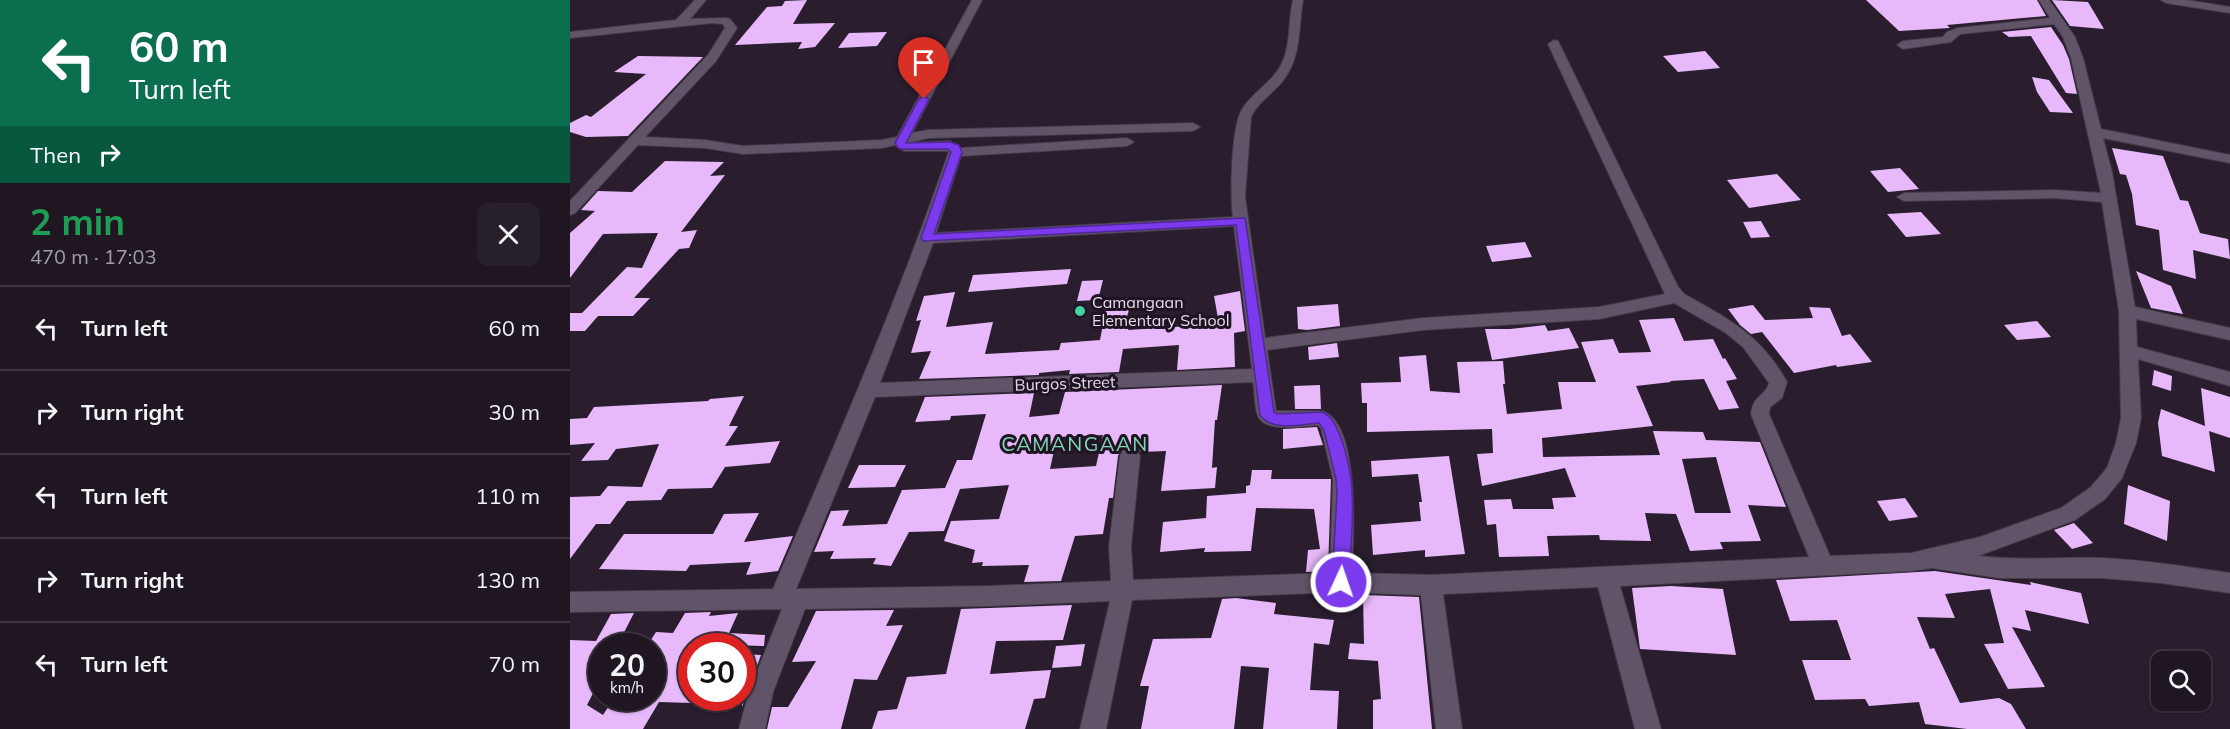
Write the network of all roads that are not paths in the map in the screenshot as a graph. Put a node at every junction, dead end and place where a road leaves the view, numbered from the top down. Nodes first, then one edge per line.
1 (701, 0) edge
2 (977, 0) edge
3 (1298, 0) edge
4 (2045, 0) edge
5 (2166, 0) edge
6 (2230, 10) edge
7 (2058, 20) junction
8 (681, 22) junction
9 (570, 34) edge
10 (1554, 44) dead end
11 (1903, 45) dead end
12 (1193, 127) dead end
13 (2095, 132) junction
14 (902, 139) junction
15 (635, 141) junction
16 (1127, 142) dead end
17 (957, 152) junction
18 (2230, 159) edge
19 (1904, 197) dead end
20 (2109, 198) junction
21 (570, 210) edge
22 (1241, 221) junction
23 (927, 238) junction
24 (1676, 297) junction
25 (2127, 311) junction
26 (2230, 334) edge
27 (1257, 345) junction
28 (2130, 351) junction
29 (1261, 375) junction
30 (2230, 379) edge
31 (868, 390) junction
32 (1130, 456) dead end
33 (1931, 559) junction
34 (1823, 566) junction
35 (1607, 577) junction
36 (1341, 582) junction
37 (2230, 583) edge
38 (1431, 585) junction
39 (1123, 592) junction
40 (789, 598) junction
41 (570, 602) edge
42 (752, 729) edge
43 (1093, 729) edge
44 (1449, 729) edge
45 (1648, 729) edge

1 - 8 street
2 - 14 street
3 - 22 street
4 - 7 street
5 - 6 street
7 - 11 street
7 - 13 street
8 - 9 street
8 - 15 street
10 - 24 street
12 - 14 street
13 - 18 street
13 - 20 street
14 - 15 street
14 - 17 street
15 - 21 street
16 - 17 street
17 - 23 street
19 - 20 street
20 - 25 street
22 - 23 street
22 - 27 street
23 - 31 street
24 - 27 street
24 - 34 street
25 - 26 street
25 - 28 street
27 - 29 street
28 - 30 street
28 - 33 street
29 - 31 street, Burgos Street
29 - 36 street
31 - 40 street
32 - 39 street
33 - 34 street
33 - 37 street
34 - 35 street
35 - 38 street
35 - 45 street
36 - 38 street
36 - 39 street
38 - 44 street
39 - 40 street
39 - 43 street
40 - 41 street
40 - 42 street

